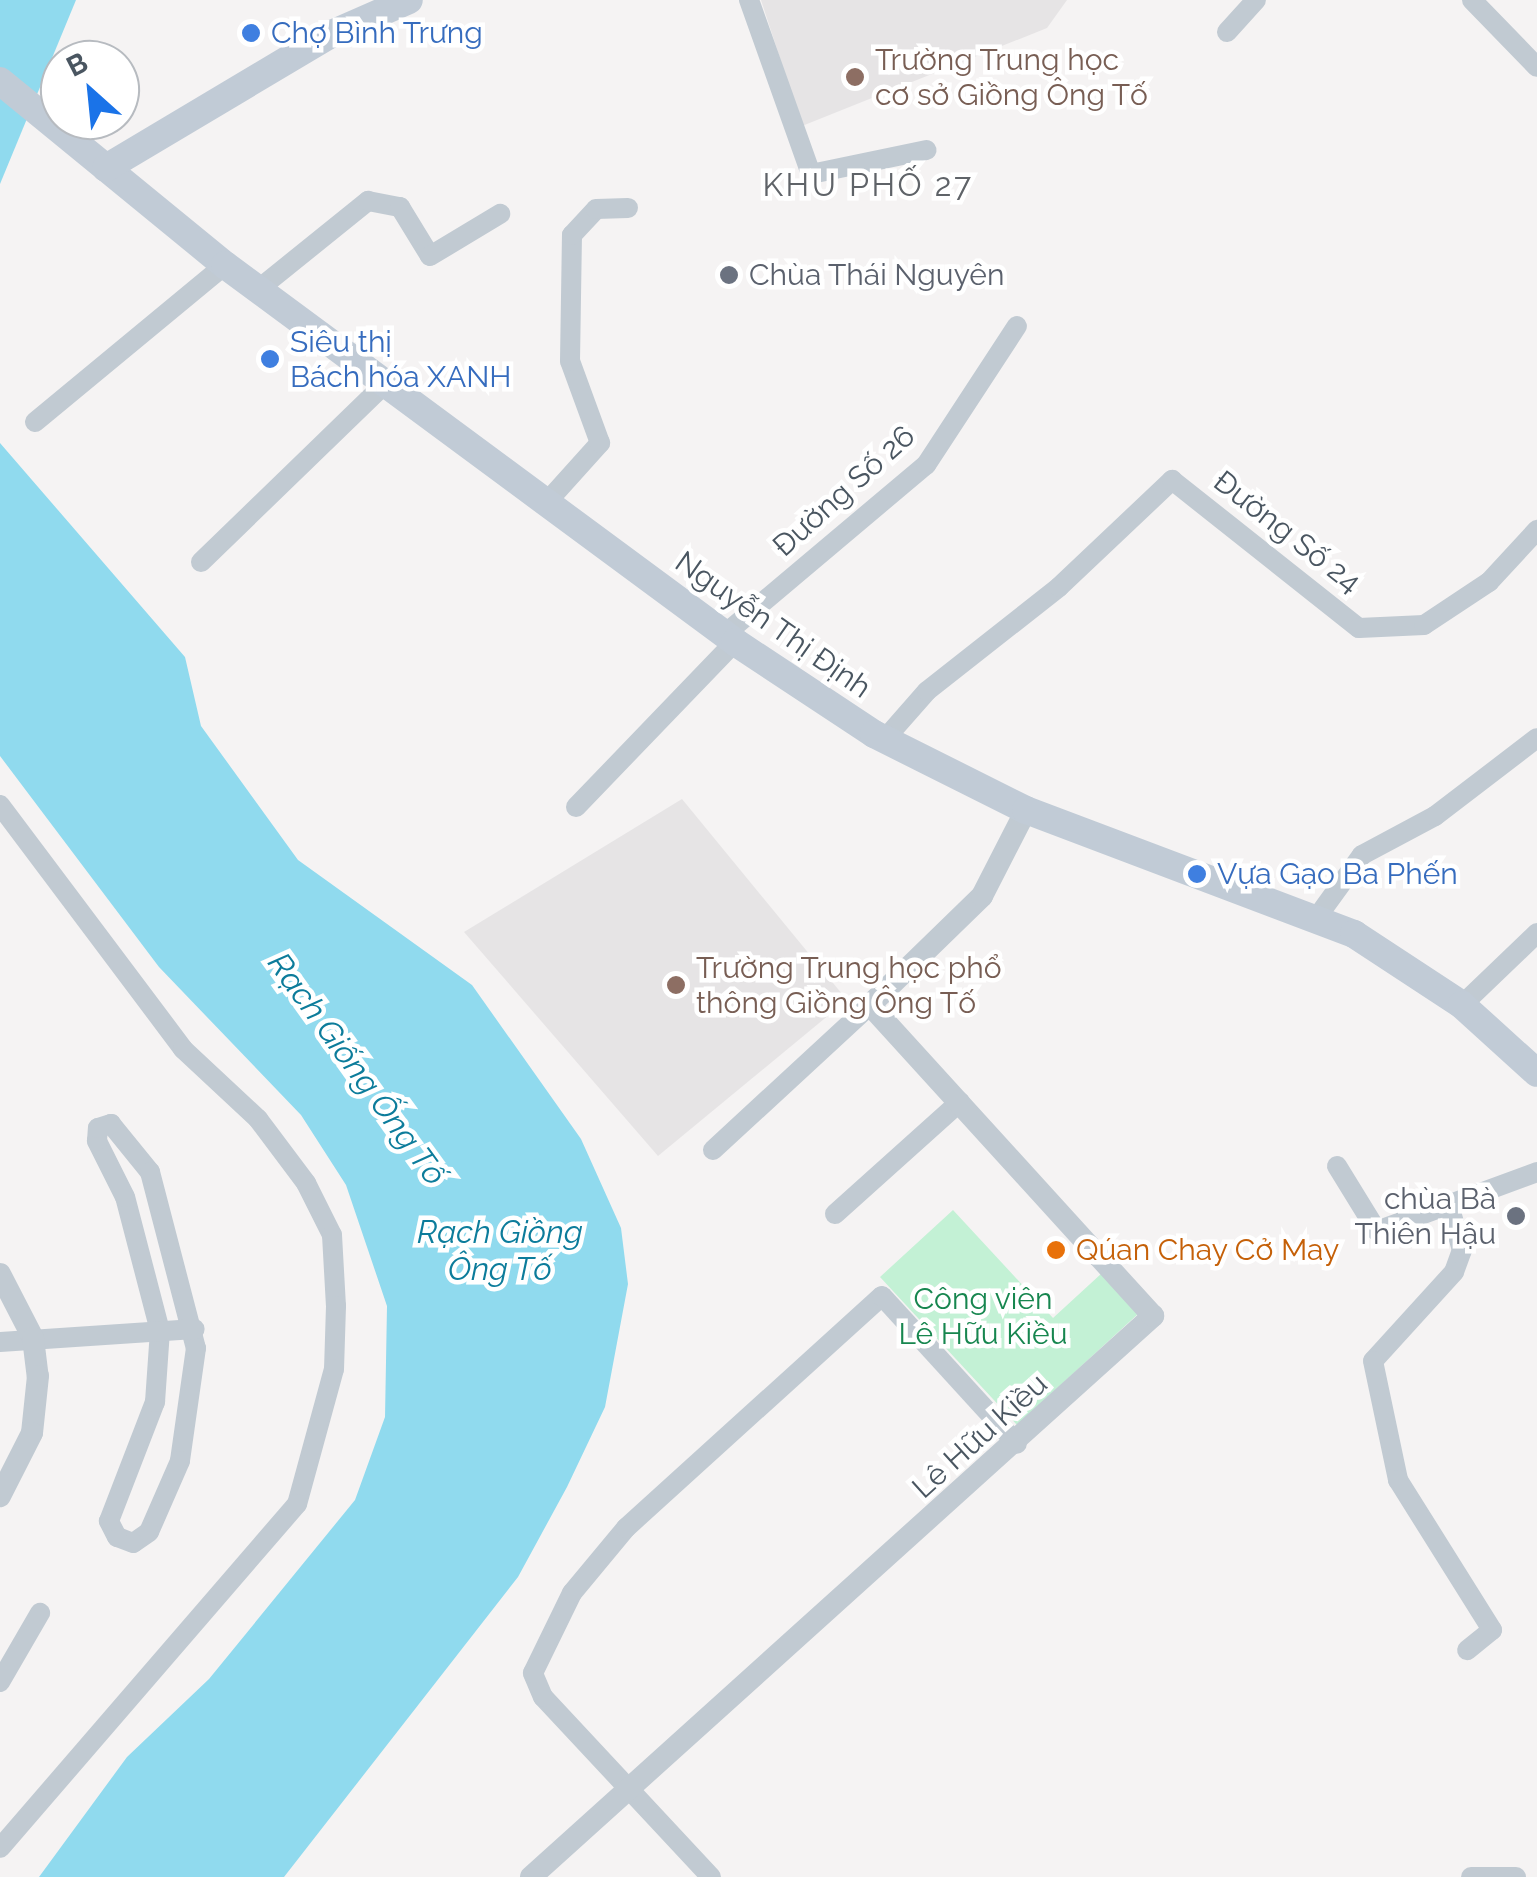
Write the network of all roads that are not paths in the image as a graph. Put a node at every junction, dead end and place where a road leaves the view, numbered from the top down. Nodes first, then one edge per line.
1 (408, 0) edge
2 (749, 0) edge
3 (1256, 0) edge
4 (1472, 0) edge
5 (1228, 32) dead end
6 (1537, 68) edge
7 (0, 81) edge
8 (927, 150) dead end
9 (106, 168) junction
10 (628, 208) dead end
11 (500, 214) dead end
12 (225, 265) junction
13 (260, 288) junction
14 (1016, 326) dead end
15 (387, 382) junction
16 (35, 422) dead end
17 (546, 503) junction
18 (1537, 530) edge
19 (201, 562) dead end
20 (730, 638) junction
21 (1537, 738) edge
22 (884, 740) junction
23 (0, 806) edge
24 (576, 806) dead end
25 (1026, 810) junction
26 (1316, 920) junction
27 (1537, 933) edge
28 (870, 1005) junction
29 (1462, 1006) junction
30 (1537, 1073) edge
31 (960, 1102) junction
32 (713, 1150) dead end
33 (1337, 1166) dead end
34 (1537, 1172) edge
35 (1449, 1205) junction
36 (835, 1214) dead end
37 (0, 1274) edge
38 (195, 1329) junction
39 (160, 1331) junction
40 (33, 1338) junction
41 (0, 1342) edge
42 (1017, 1444) junction
43 (0, 1496) edge
44 (40, 1613) dead end
45 (1468, 1650) dead end
46 (0, 1682) edge
47 (632, 1789) junction
48 (0, 1848) edge
49 (530, 1877) edge
50 (711, 1877) edge
51 (1470, 1877) edge
52 (1516, 1877) edge

1 - 9 main road
2 - 8 street
3 - 5 street
4 - 6 street
7 - 9 main road, Nguyễn Thị Định
9 - 12 main road, Nguyễn Thị Định
10 - 17 street
11 - 13 street
12 - 13 main road, Nguyễn Thị Định
12 - 16 street
13 - 15 main road, Nguyễn Thị Định
14 - 20 street, Đường Số 26
15 - 17 main road, Nguyễn Thị Định
15 - 19 street
17 - 20 main road, Nguyễn Thị Định
18 - 22 street, Đường Số 24
20 - 22 main road, Nguyễn Thị Định
20 - 24 street, Đường Số 26
21 - 26 street
22 - 25 main road, Nguyễn Thị Định
23 - 48 street
25 - 26 main road, Nguyễn Thị Định
25 - 28 street
26 - 29 main road, Nguyễn Thị Định
27 - 29 street
28 - 31 street, Lê Hữu Kiều
28 - 32 street
29 - 30 main road, Nguyễn Thị Định
31 - 36 street
31 - 42 street, Lê Hữu Kiều
33 - 35 street
34 - 35 street
35 - 45 street
37 - 40 street
38 - 39 street
38 - 39 street
38 - 39 street
39 - 40 street
40 - 41 street
40 - 43 street
42 - 47 street, Lê Hữu Kiều
42 - 47 street
44 - 46 street
47 - 49 street, Lê Hữu Kiều
47 - 50 street
51 - 52 street

